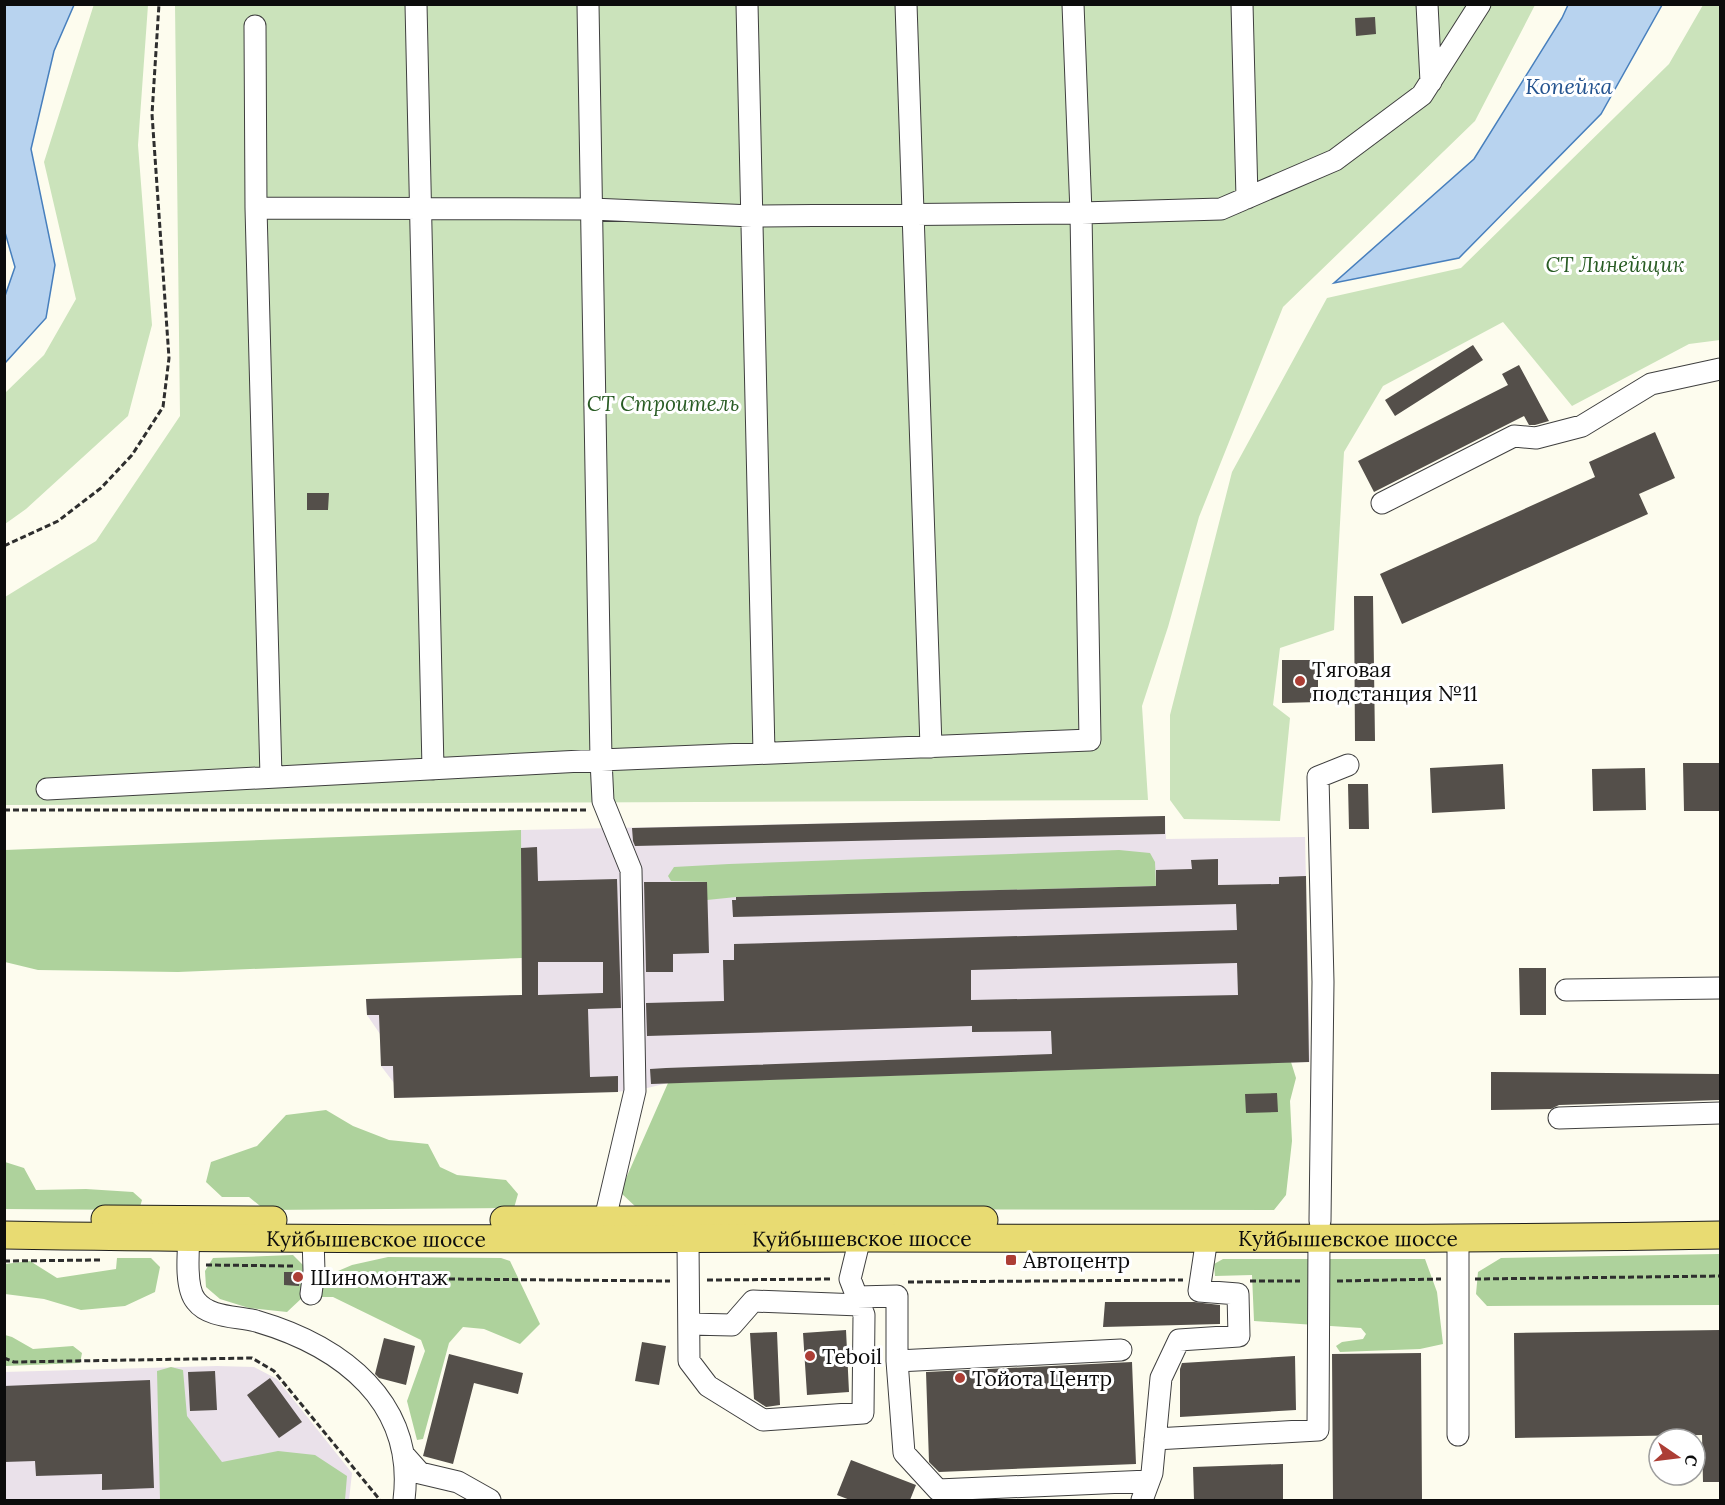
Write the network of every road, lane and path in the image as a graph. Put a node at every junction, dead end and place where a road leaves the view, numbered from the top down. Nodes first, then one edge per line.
1 (159, 4) edge
2 (416, 4) edge
3 (588, 4) edge
4 (747, 4) edge
5 (906, 4) edge
6 (1074, 4) edge
7 (1242, 4) edge
8 (1428, 4) edge
9 (1480, 4) edge
10 (255, 26) dead end
11 (1431, 82) junction
12 (1247, 198) junction
13 (422, 207) junction
14 (256, 208) junction
15 (592, 209) junction
16 (1081, 213) junction
17 (913, 214) junction
18 (752, 216) junction
19 (1720, 369) edge
20 (1382, 502) dead end
21 (4, 546) edge
22 (931, 747) junction
23 (764, 753) junction
24 (601, 760) junction
25 (1348, 765) dead end
26 (433, 769) junction
27 (271, 777) junction
28 (47, 789) dead end
29 (4, 810) edge
30 (607, 810) junction
31 (1720, 988) edge
32 (1566, 990) dead end
33 (1720, 1113) edge
34 (1559, 1118) dead end
35 (1720, 1216) edge
36 (4, 1218) edge
37 (605, 1219) junction
38 (1319, 1230) junction
39 (4, 1235) edge
40 (1720, 1235) edge
41 (313, 1238) junction
42 (860, 1238) junction
43 (1207, 1238) junction
44 (1458, 1238) junction
45 (189, 1239) junction
46 (688, 1240) junction
47 (108, 1260) dead end
48 (4, 1261) edge
49 (189, 1265) junction
50 (314, 1270) junction
51 (751, 1279) dead end
52 (688, 1281) junction
53 (311, 1294) dead end
54 (859, 1301) junction
55 (689, 1324) junction
56 (1121, 1350) dead end
57 (4, 1358) edge
58 (897, 1360) junction
59 (1458, 1435) dead end
60 (1155, 1439) junction
61 (404, 1455) junction
62 (1146, 1491) edge
63 (380, 1500) edge
64 (404, 1500) edge
65 (490, 1500) edge

1 - 21 path
2 - 13 lane
3 - 15 lane
4 - 18 lane
5 - 17 lane
6 - 16 lane
7 - 12 lane
8 - 11 lane
9 - 11 lane
10 - 14 lane
11 - 12 lane
12 - 16 lane
13 - 14 lane
13 - 15 lane
13 - 26 lane
14 - 27 lane
15 - 18 lane
15 - 24 lane
16 - 17 lane
16 - 22 lane
17 - 18 lane
17 - 22 lane
18 - 23 lane
19 - 20 lane
22 - 23 lane
23 - 24 lane
24 - 26 lane
24 - 30 lane
25 - 38 lane
26 - 27 lane
27 - 28 lane
29 - 30 path
30 - 37 lane
31 - 32 lane
33 - 34 lane
35 - 38 main road, Куйбышевское шоссе
36 - 37 main road, Куйбышевское шоссе
37 - 38 main road, Куйбышевское шоссе
38 - 43 main road, Куйбышевское шоссе
38 - 44 main road, Куйбышевское шоссе
38 - 60 lane
39 - 45 main road, Куйбышевское шоссе
40 - 44 main road, Куйбышевское шоссе
41 - 45 main road, Куйбышевское шоссе
41 - 46 main road, Куйбышевское шоссе
41 - 50 lane
42 - 43 main road, Куйбышевское шоссе
42 - 46 main road, Куйбышевское шоссе
42 - 54 lane
43 - 60 lane
44 - 59 lane
45 - 49 lane
46 - 52 lane
47 - 48 path
49 - 50 path
49 - 61 lane
50 - 52 path
50 - 53 lane
51 - 52 path
52 - 55 lane
54 - 55 lane
54 - 55 lane
54 - 58 lane
56 - 58 lane
57 - 63 path
58 - 62 lane
60 - 62 lane
61 - 64 lane
61 - 65 lane

